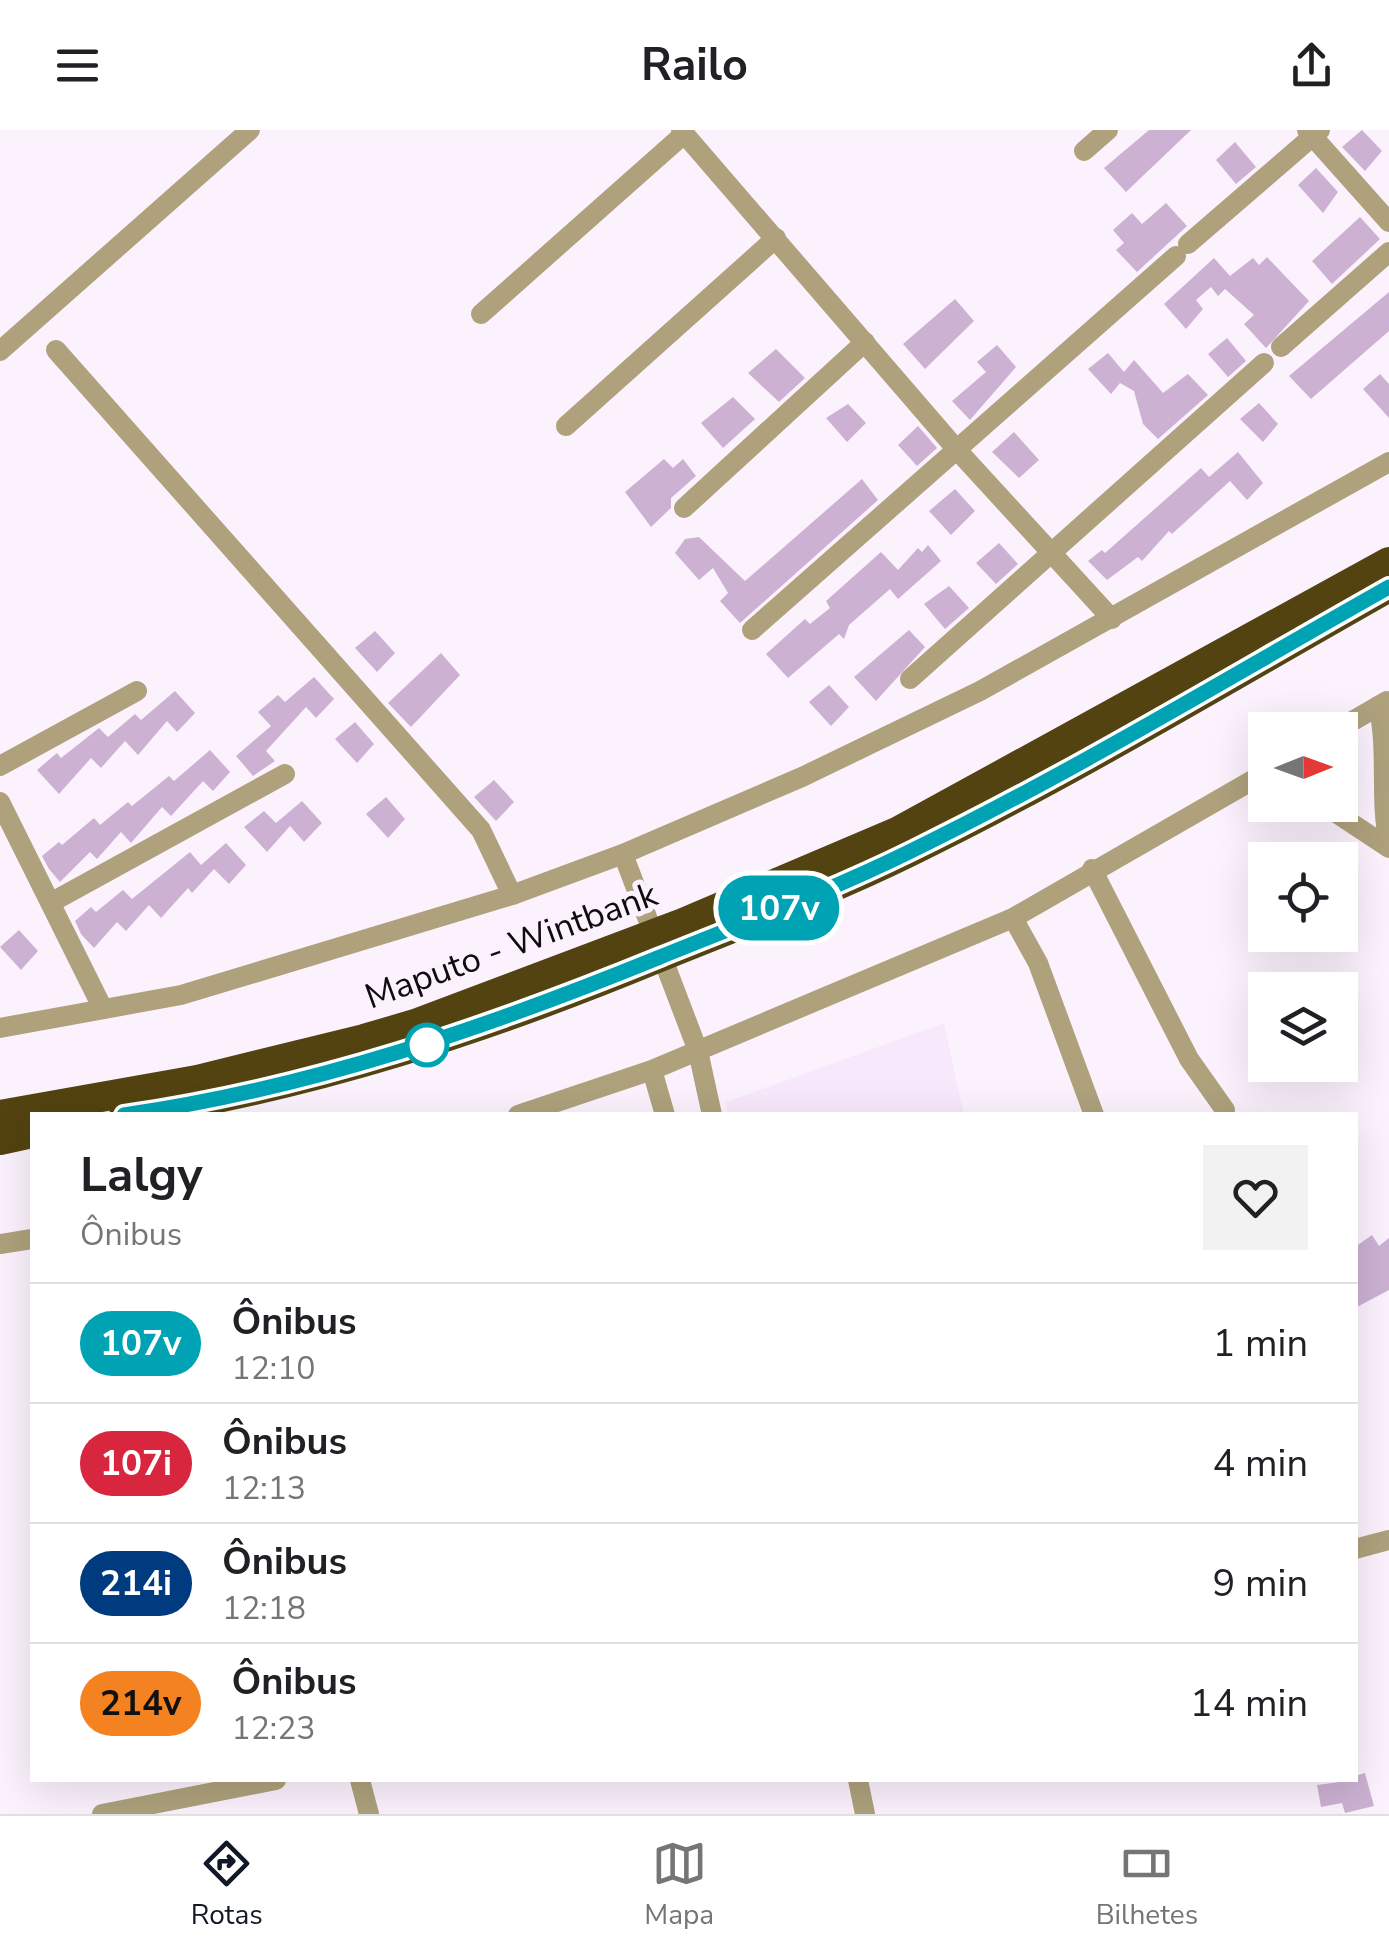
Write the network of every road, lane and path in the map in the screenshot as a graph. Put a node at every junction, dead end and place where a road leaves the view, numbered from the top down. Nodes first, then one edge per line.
1 (250, 130) edge
2 (1108, 130) edge
3 (682, 132) edge
4 (1313, 132) edge
5 (1084, 151) dead end
6 (1389, 222) edge
7 (776, 238) junction
8 (1389, 252) edge
9 (481, 314) dead end
10 (865, 342) junction
11 (1281, 347) dead end
12 (0, 350) edge
13 (56, 350) dead end
14 (1264, 363) dead end
15 (566, 426) dead end
16 (958, 452) junction
17 (1389, 462) edge
18 (684, 508) dead end
19 (1052, 553) junction
20 (1389, 562) edge
21 (1389, 587) edge
22 (1112, 620) junction
23 (752, 630) dead end
24 (910, 680) dead end
25 (137, 692) dead end
26 (1383, 703) edge
27 (1358, 718) edge
28 (0, 766) edge
29 (286, 774) dead end
30 (1248, 783) edge
31 (0, 802) edge
32 (1351, 822) edge
33 (1389, 846) edge
34 (623, 854) junction
35 (1092, 869) junction
36 (512, 895) junction
37 (52, 902) junction
38 (1013, 918) junction
39 (658, 945) junction
40 (103, 1009) junction
41 (0, 1028) edge
42 (698, 1051) junction
43 (652, 1070) junction
44 (1225, 1110) dead end
45 (140, 1112) edge
46 (527, 1112) edge
47 (664, 1112) edge
48 (711, 1112) edge
49 (1093, 1112) edge
50 (0, 1115) edge
51 (30, 1133) edge
52 (0, 1140) edge
53 (30, 1239) edge
54 (0, 1244) edge
55 (1389, 1540) edge
56 (1358, 1548) edge
57 (266, 1782) edge
58 (361, 1782) edge
59 (858, 1782) edge
60 (102, 1814) edge
61 (369, 1814) edge
62 (865, 1814) edge

1 - 12 street
2 - 5 street
3 - 7 street
3 - 9 street
4 - 6 street
4 - 16 street
7 - 10 street
7 - 15 street
8 - 11 street
10 - 16 street
10 - 18 street
13 - 36 street
14 - 19 street
16 - 19 street
16 - 23 street
17 - 22 street
19 - 22 street
19 - 24 street
20 - 39 highway, Maputo - Wintbank
21 - 39 highway, Maputo - Wintbank
22 - 34 street
25 - 28 street
26 - 27 street
26 - 33 street
29 - 37 street
30 - 35 street
31 - 37 street
32 - 33 street
34 - 36 street
34 - 39 street
35 - 38 street
35 - 44 street
36 - 40 street
37 - 40 street
38 - 42 street
38 - 49 street
39 - 42 street
39 - 45 highway, Maputo - Wintbank
39 - 50 highway, Maputo - Wintbank
40 - 41 street
42 - 43 street
42 - 48 street
43 - 46 street
43 - 47 street
51 - 52 highway
53 - 54 street
55 - 56 street
57 - 60 street
58 - 61 street
59 - 62 street

